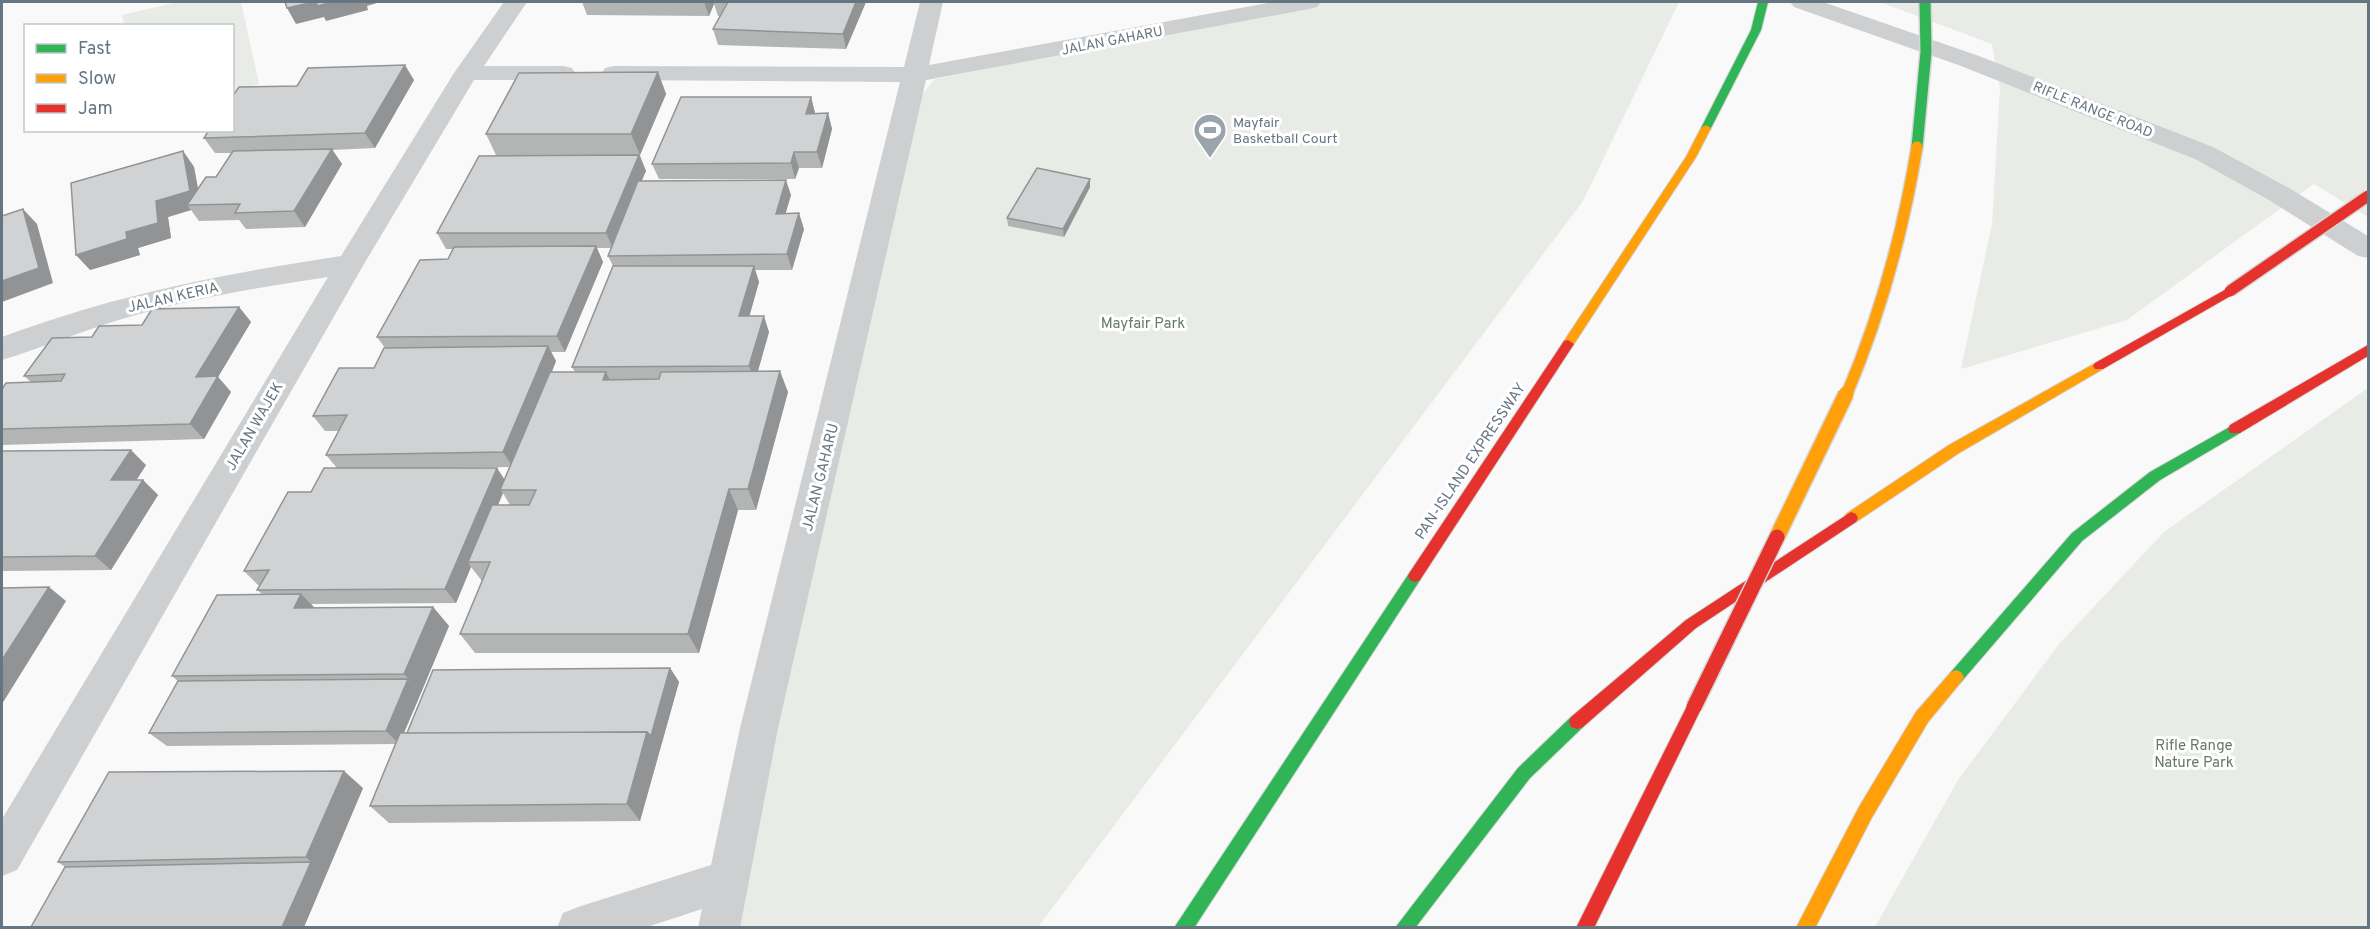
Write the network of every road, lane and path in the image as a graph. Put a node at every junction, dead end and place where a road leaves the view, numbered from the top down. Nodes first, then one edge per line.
1 (515, 2) edge
2 (931, 2) edge
3 (1310, 2) edge
4 (1762, 2) edge
5 (1802, 2) edge
6 (1925, 2) edge
7 (465, 73) junction
8 (915, 75) junction
9 (2368, 196) edge
10 (2368, 249) edge
11 (350, 264) junction
12 (2, 349) edge
13 (2364, 354) edge
14 (2, 856) edge
15 (727, 880) junction
16 (578, 927) edge
17 (719, 927) edge
18 (1183, 927) edge
19 (1404, 927) edge
20 (1585, 927) edge
21 (1805, 927) edge

1 - 7 street, JALAN WAJEK
2 - 8 street
3 - 8 street, JALAN GAHARU
4 - 18 highway, PAN-ISLAND EXPRESSWAY
5 - 10 street, RIFLE RANGE ROAD
6 - 20 highway, bridge
7 - 8 street, JALAN GAHARU
7 - 11 street, JALAN WAJEK
8 - 15 street, JALAN GAHARU
9 - 19 highway, bridge
11 - 12 street, JALAN KERIA
11 - 14 street, JALAN WAJEK
13 - 21 highway
15 - 16 street
15 - 17 street, JALAN GAHARU

